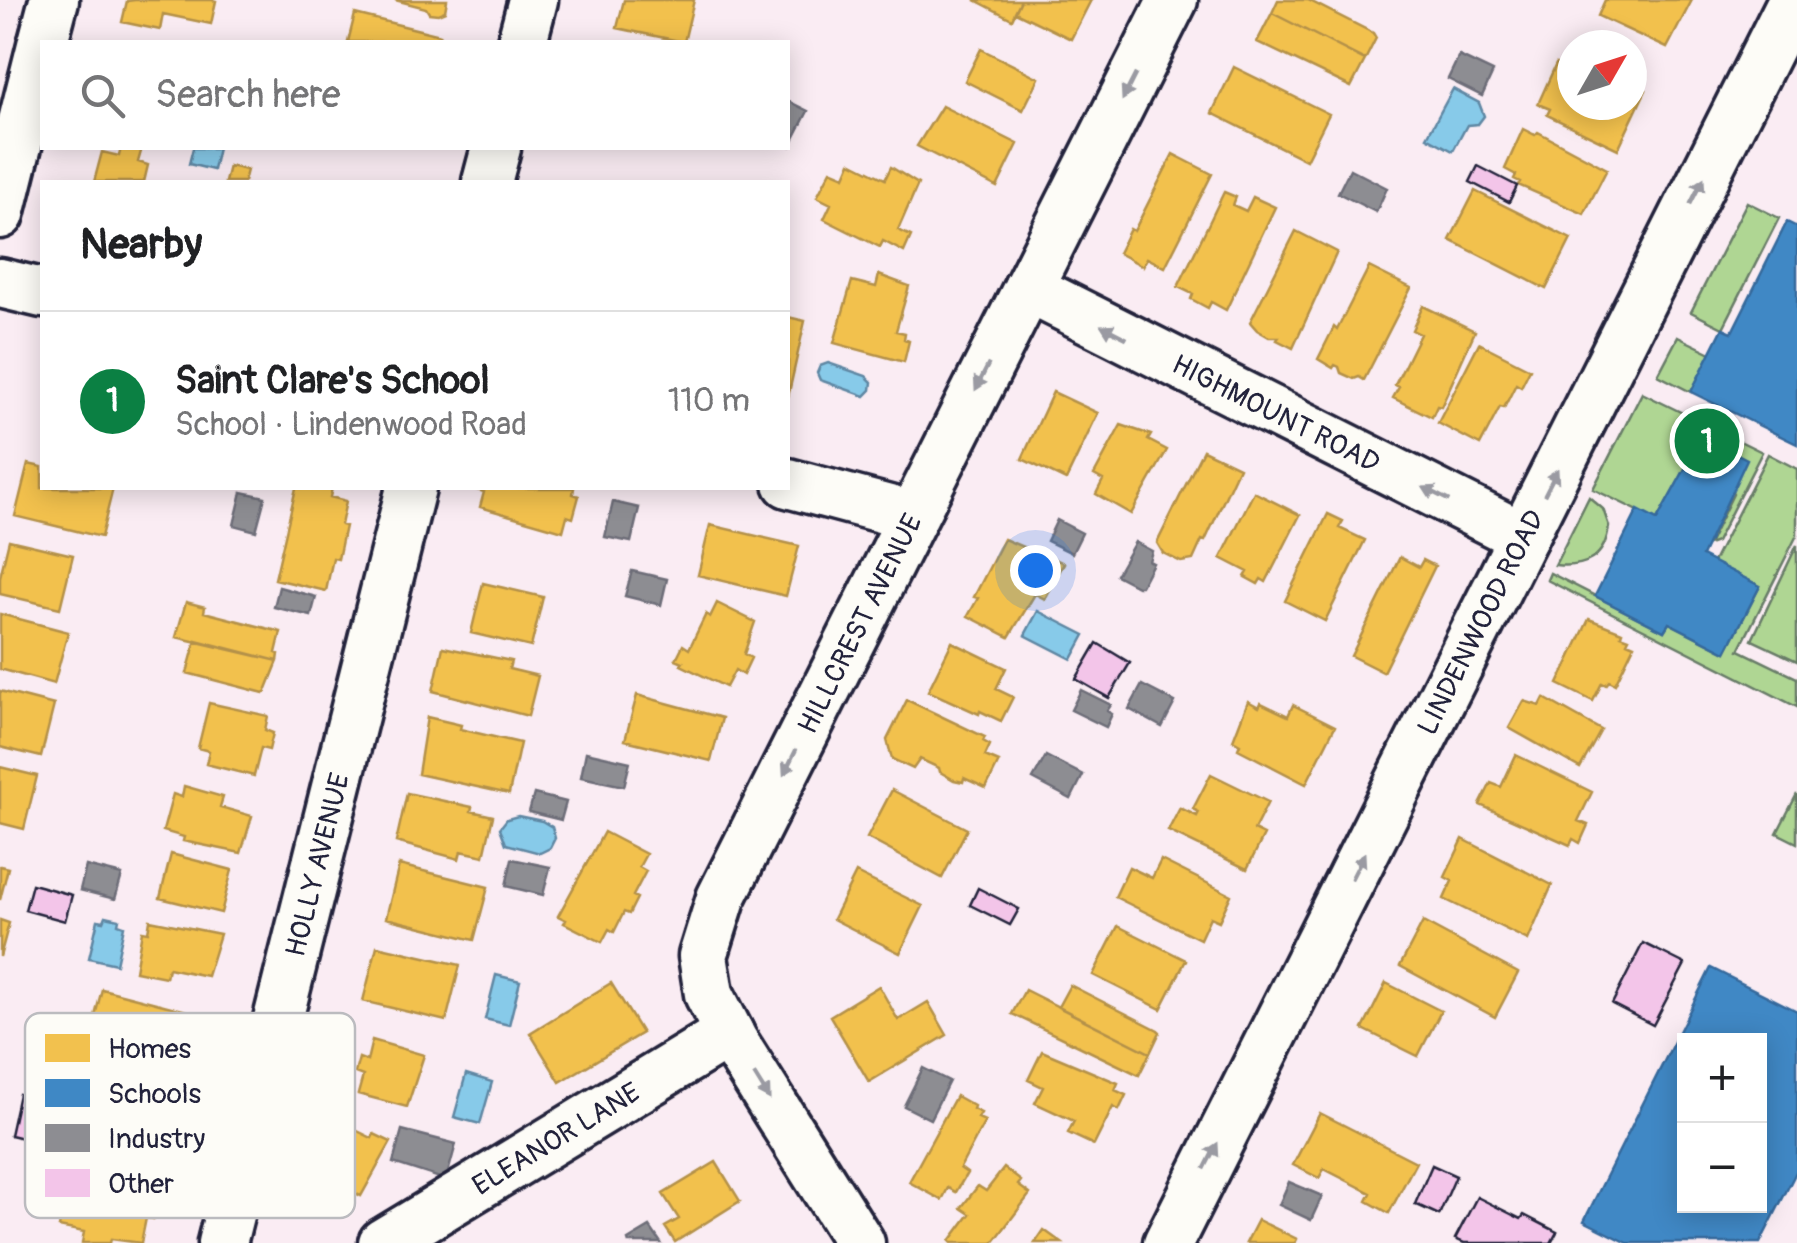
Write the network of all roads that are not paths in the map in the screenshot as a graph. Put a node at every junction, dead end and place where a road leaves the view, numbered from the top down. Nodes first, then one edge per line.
1 (54, 0) edge
2 (532, 0) edge
3 (1173, 0) edge
4 (1792, 0) edge
5 (44, 40) edge
6 (522, 40) edge
7 (40, 56) edge
8 (495, 150) edge
9 (488, 180) edge
10 (0, 214) edge
11 (0, 283) edge
12 (1028, 288) junction
13 (40, 293) edge
14 (790, 484) edge
15 (410, 490) edge
16 (911, 516) junction
17 (1523, 538) junction
18 (280, 1013) edge
19 (728, 1034) junction
20 (228, 1218) edge
21 (400, 1239) edge
22 (222, 1243) edge
23 (860, 1243) edge
24 (1168, 1243) edge

1 - 5 street
2 - 6 street
3 -> 12 street, HILLCREST AVENUE
17 -> 4 street, LINDENWOOD ROAD
7 - 10 street
8 - 9 street
11 - 13 street
12 -> 16 street, HILLCREST AVENUE
17 -> 12 street, HIGHMOUNT ROAD
14 - 16 street
15 - 18 street, HOLLY AVENUE
16 -> 19 street, HILLCREST AVENUE
24 -> 17 street, LINDENWOOD ROAD
19 - 21 street, ELEANOR LANE
19 -> 23 street, HILLCREST AVENUE
20 - 22 street, HOLLY AVENUE

